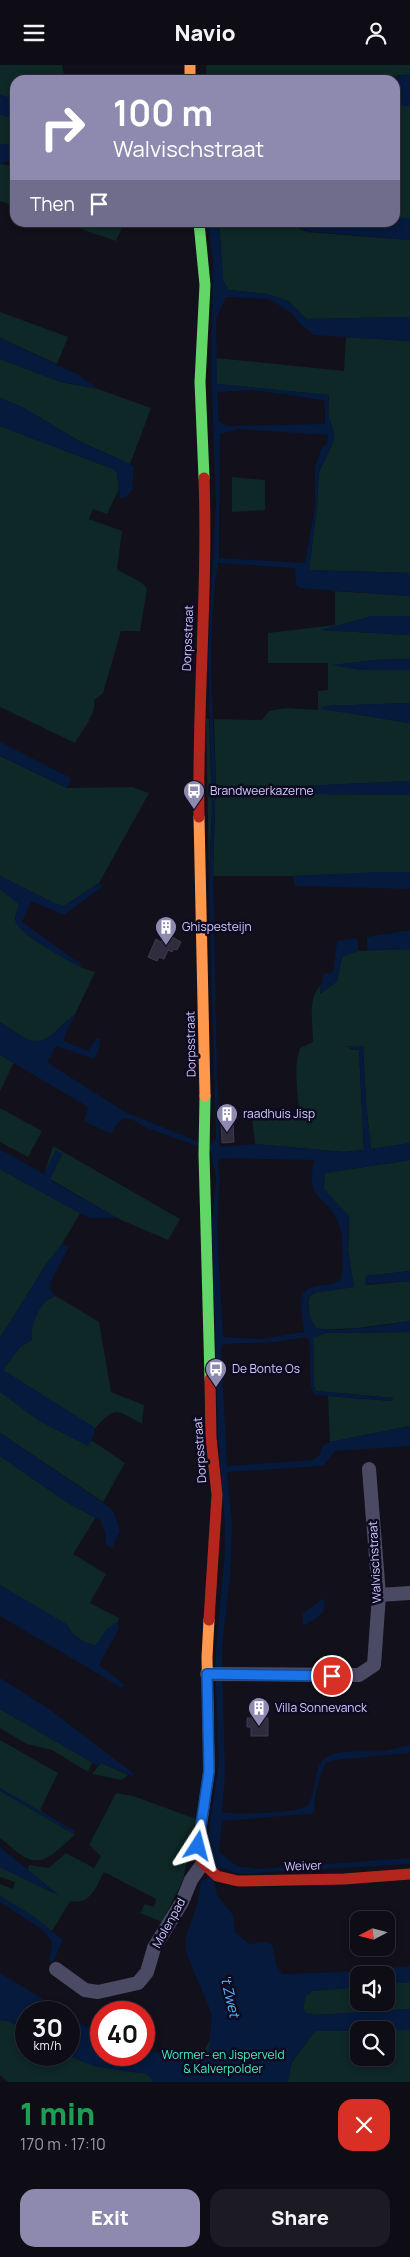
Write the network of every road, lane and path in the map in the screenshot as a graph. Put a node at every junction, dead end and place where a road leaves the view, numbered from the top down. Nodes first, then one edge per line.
1 (199, 227) edge
2 (369, 1469) dead end
3 (410, 1593) edge
4 (379, 1595) junction
5 (210, 1673) junction
6 (209, 1869) junction
7 (410, 1874) edge
8 (56, 1969) dead end

1 - 5 street, Dorpsstraat
2 - 4 street, Walvischstraat
3 - 4 street
4 - 5 street, Walvischstraat
5 - 6 street, Dorpsstraat
6 - 7 street, Weiver
6 - 8 street, Molenpad

